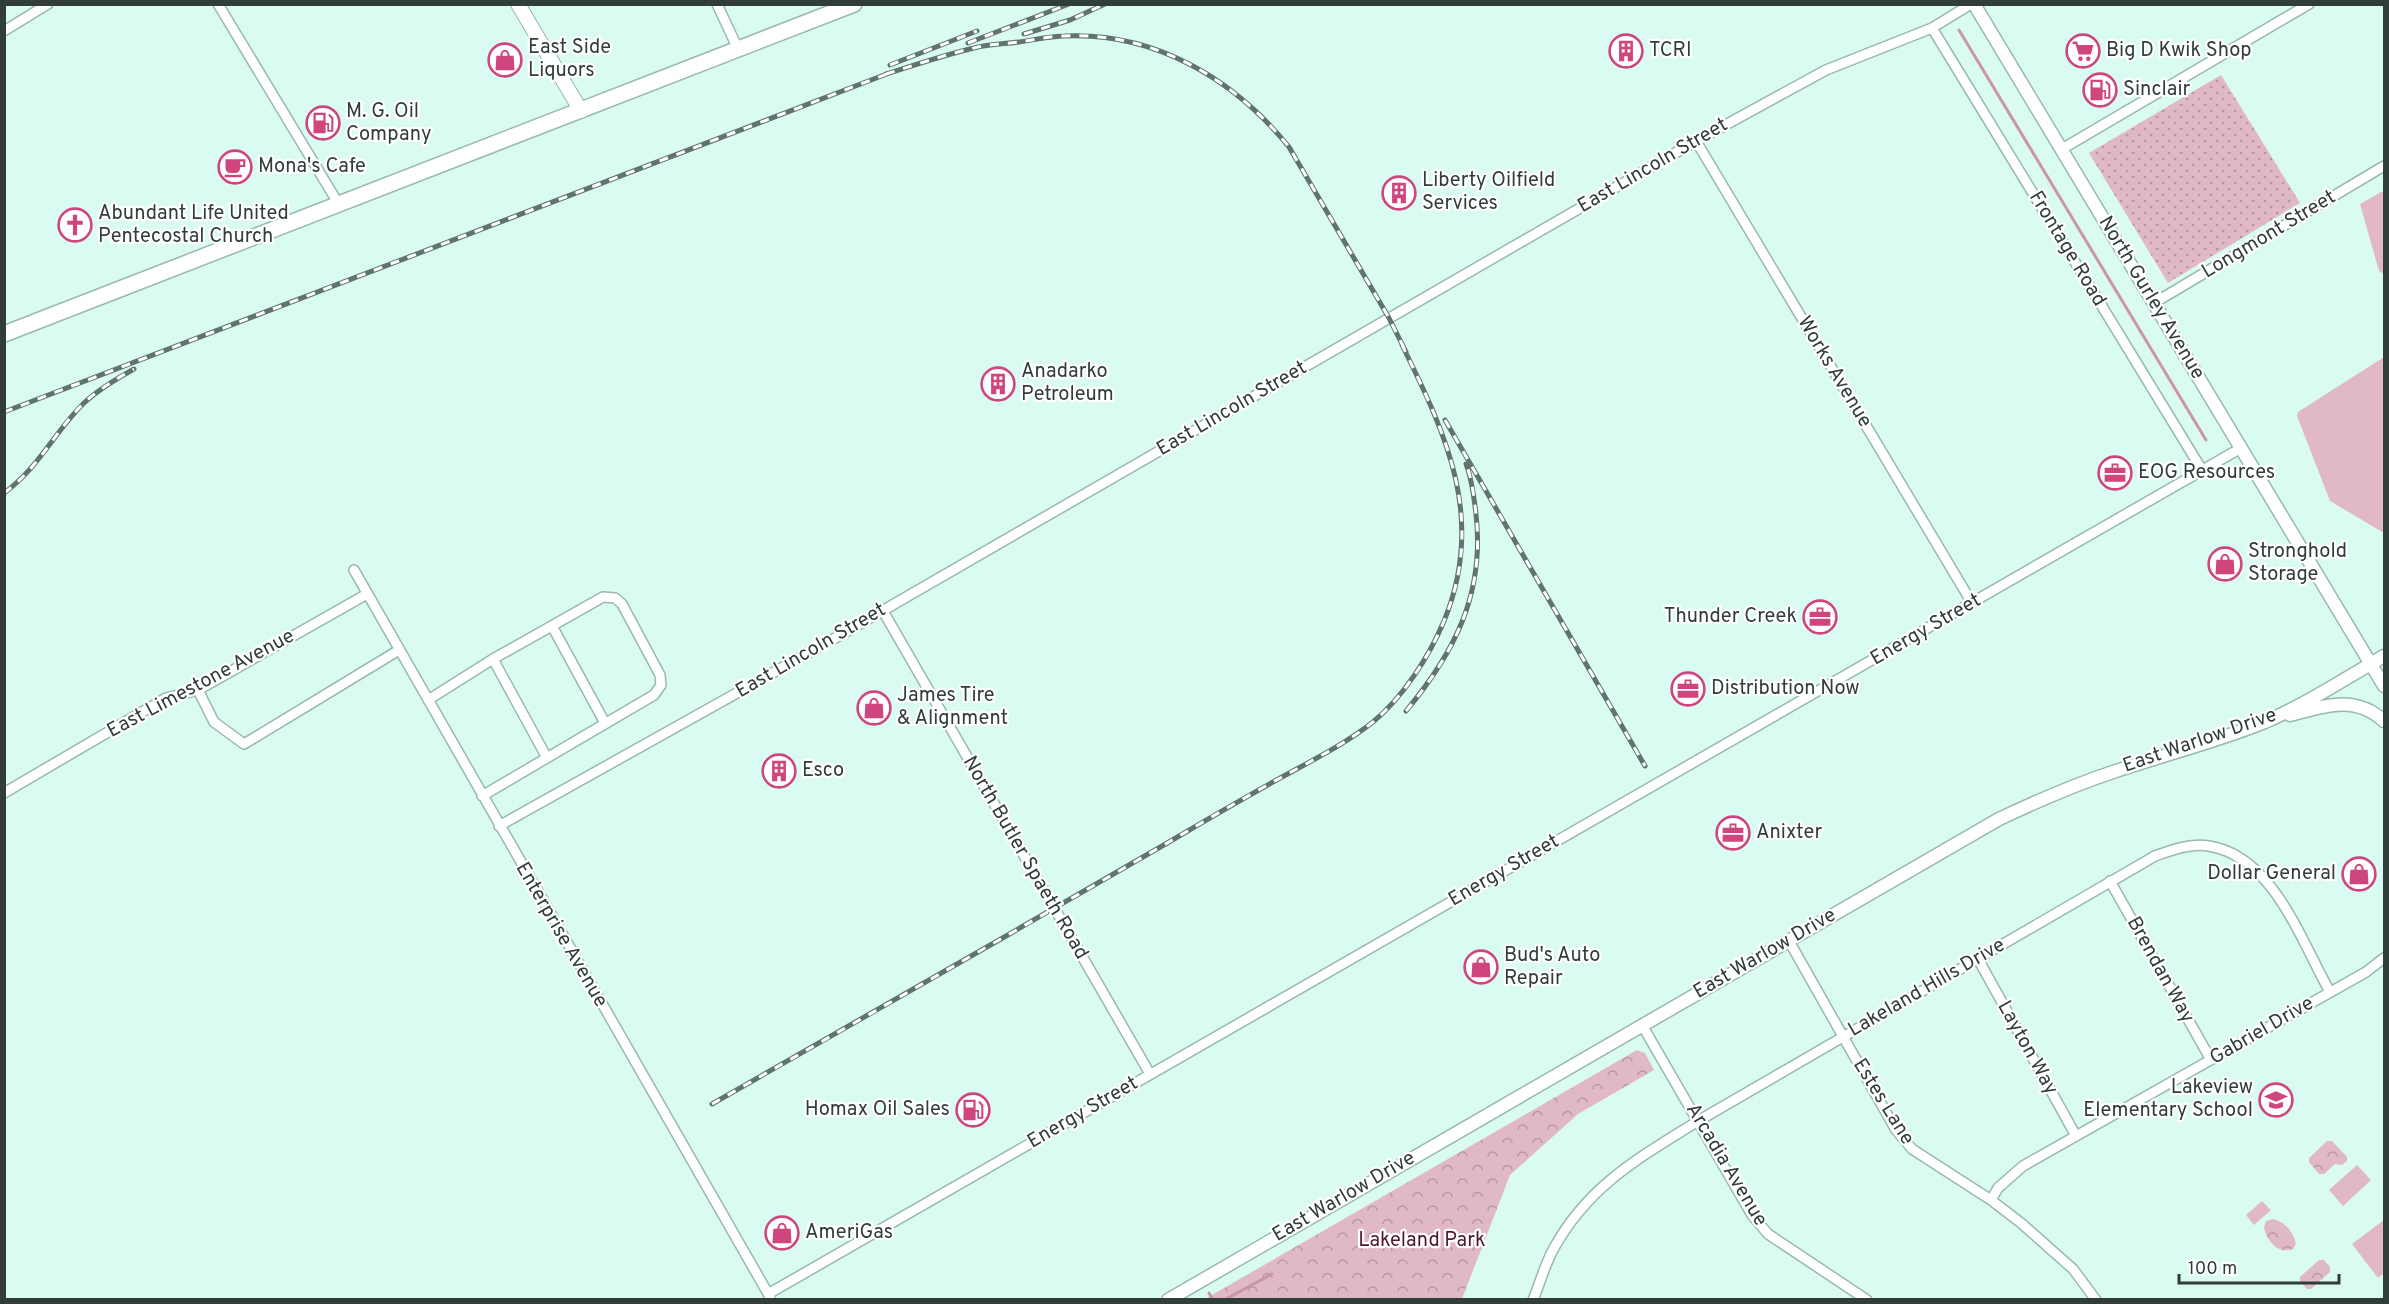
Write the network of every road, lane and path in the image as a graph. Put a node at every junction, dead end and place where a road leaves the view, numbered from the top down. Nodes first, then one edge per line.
1 (48, 4) edge
2 (218, 4) edge
3 (518, 4) edge
4 (717, 4) edge
5 (854, 4) edge
6 (1972, 4) edge
7 (2309, 4) edge
8 (1932, 28) junction
9 (4, 31) edge
10 (738, 49) junction
11 (581, 111) junction
12 (1696, 141) junction
13 (2062, 149) junction
14 (2385, 166) edge
15 (338, 203) junction
16 (2154, 303) junction
17 (4, 334) edge
18 (2241, 448) junction
19 (2202, 470) junction
20 (354, 570) dead end
21 (368, 594) junction
22 (1972, 603) junction
23 (883, 611) junction
24 (552, 626) junction
25 (399, 650) junction
26 (2385, 656) edge
27 (493, 659) junction
28 (2372, 664) junction
29 (2385, 686) edge
30 (198, 690) junction
31 (428, 700) junction
32 (2265, 722) junction
33 (2385, 722) edge
34 (604, 723) junction
35 (547, 758) junction
36 (4, 793) edge
37 (482, 796) junction
38 (499, 826) junction
39 (2110, 881) junction
40 (1789, 941) junction
41 (2385, 958) edge
42 (1978, 959) junction
43 (2330, 992) junction
44 (1642, 1025) junction
45 (1843, 1036) junction
46 (2211, 1060) junction
47 (1150, 1074) junction
48 (1698, 1121) junction
49 (2076, 1136) junction
50 (1991, 1200) junction
51 (769, 1297) edge
52 (1168, 1299) edge
53 (1533, 1299) edge
54 (1867, 1299) edge
55 (2096, 1299) edge

1 - 9 street
2 - 15 street
3 - 11 main road
4 - 10 street
5 - 10 main road
6 - 8 street, East Lincoln Street
6 - 13 street, North Gurley Avenue
7 - 13 street
8 - 12 street, East Lincoln Street
8 - 19 street, Frontage Road
10 - 11 main road
11 - 15 main road
12 - 22 street, Works Avenue
12 - 23 street, East Lincoln Street
13 - 16 street, North Gurley Avenue
14 - 16 street, Longmont Street
15 - 17 main road
16 - 18 street, North Gurley Avenue
18 - 19 street, Energy Street
18 - 28 street, North Gurley Avenue
19 - 22 street, Energy Street
20 - 21 street, Enterprise Avenue
21 - 25 street, Enterprise Avenue
21 - 30 street, East Limestone Avenue
22 - 47 street, Energy Street
23 - 38 street, East Lincoln Street
23 - 47 street, North Butler Spaeth Road
24 - 27 street
24 - 34 street
24 - 34 street
25 - 30 street
25 - 31 street, Enterprise Avenue
26 - 28 street, East Warlow Drive
27 - 31 street
27 - 35 street
28 - 29 street
28 - 32 street, East Warlow Drive
30 - 36 street, East Limestone Avenue
31 - 37 street, Enterprise Avenue
32 - 33 street
32 - 40 street, East Warlow Drive
34 - 35 street
35 - 37 street
37 - 38 street, Enterprise Avenue
38 - 51 street, Enterprise Avenue
39 - 42 street, Lakeland Hills Drive
39 - 43 street, Lakeland Hills Drive
39 - 46 street, Brendan Way
40 - 44 street, East Warlow Drive
40 - 45 street, Estes Lane
41 - 43 street, Gabriel Drive
42 - 45 street, Lakeland Hills Drive
42 - 49 street, Layton Way
43 - 46 street, Gabriel Drive
44 - 48 street, Arcadia Avenue
44 - 52 street, East Warlow Drive
45 - 48 street, Lakeland Hills Drive
45 - 50 street, Estes Lane
46 - 49 street, Gabriel Drive
47 - 51 street, Energy Street
48 - 53 street, Lakeland Hills Drive
48 - 54 street, Arcadia Avenue
49 - 50 street, Gabriel Drive
50 - 55 street, Estes Lane

